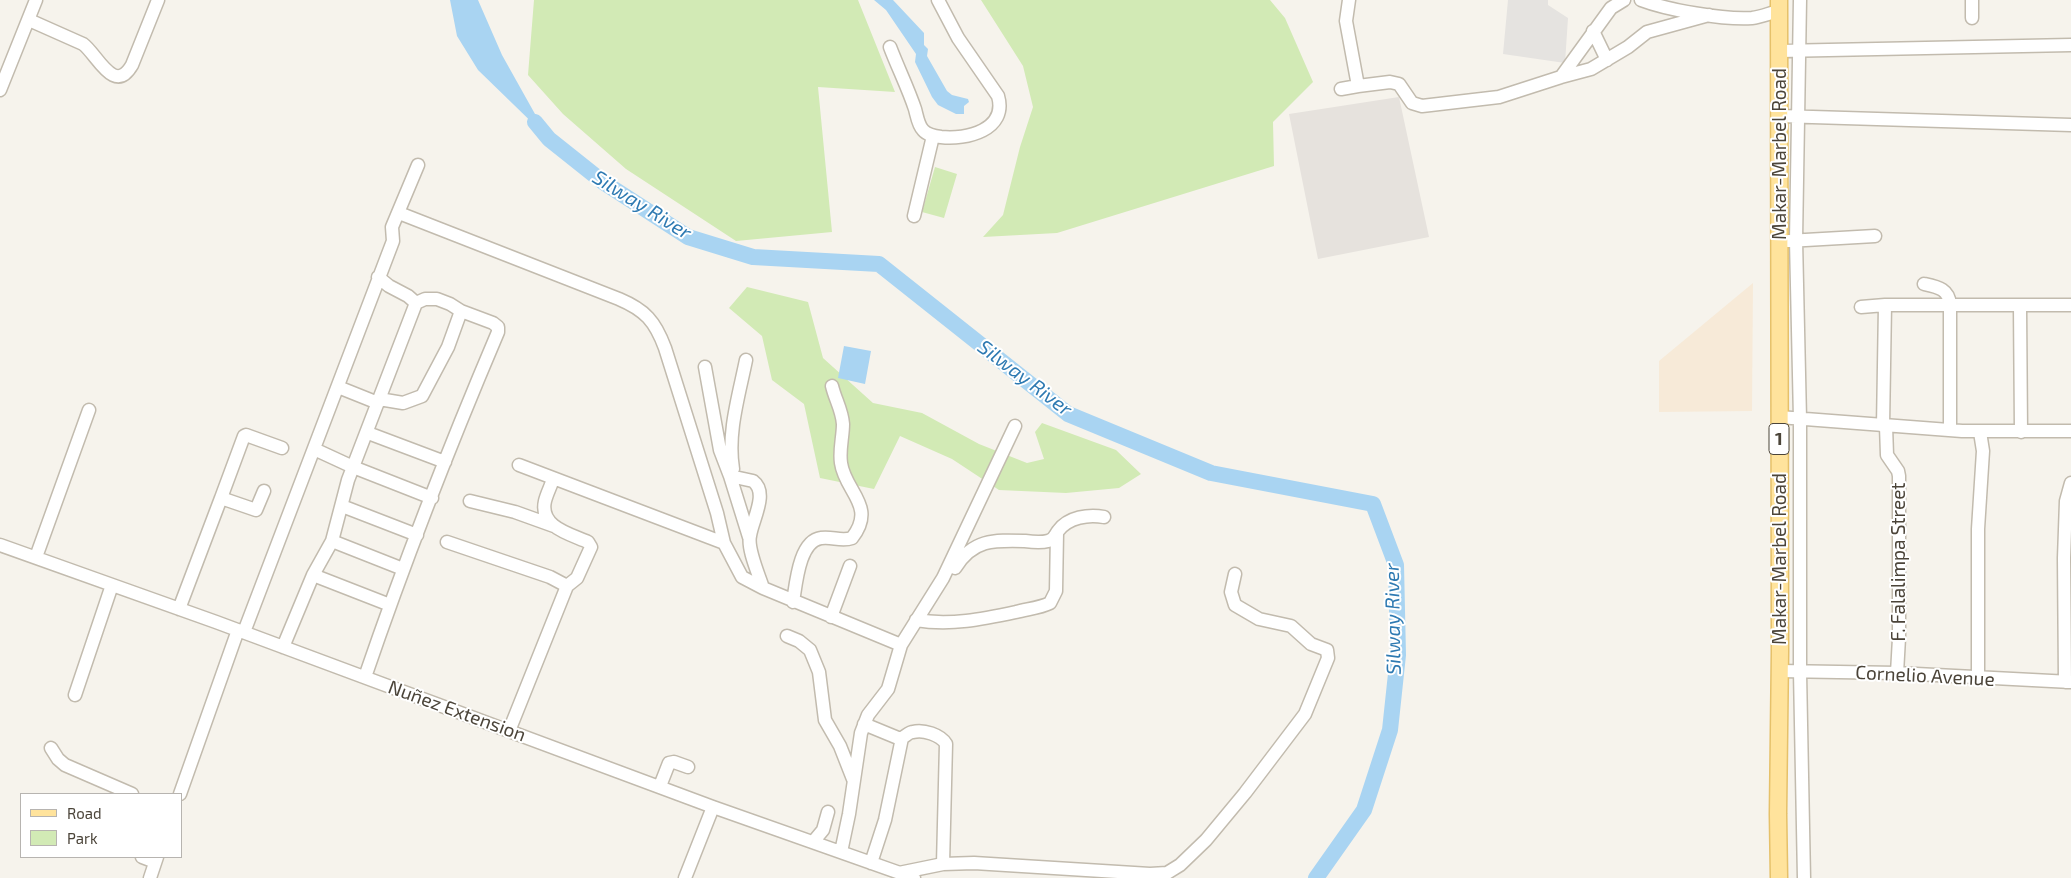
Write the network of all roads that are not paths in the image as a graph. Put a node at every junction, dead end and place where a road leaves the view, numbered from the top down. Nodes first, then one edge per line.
1 (36, 0) edge
2 (158, 0) edge
3 (938, 0) edge
4 (1349, 0) edge
5 (1624, 0) edge
6 (1641, 0) edge
7 (1800, 0) edge
8 (1972, 0) edge
9 (1779, 6) edge
10 (1709, 16) junction
11 (1972, 18) dead end
12 (29, 20) junction
13 (1593, 31) junction
14 (2071, 45) edge
15 (890, 47) dead end
16 (1780, 51) junction
17 (1800, 51) junction
18 (1607, 60) junction
19 (1561, 77) junction
20 (1358, 86) junction
21 (1341, 89) dead end
22 (0, 90) edge
23 (1780, 116) junction
24 (1798, 117) junction
25 (2071, 125) edge
26 (933, 136) junction
27 (418, 165) dead end
28 (399, 213) junction
29 (914, 216) dead end
30 (1875, 236) dead end
31 (1796, 240) junction
32 (1779, 242) junction
33 (378, 277) junction
34 (1924, 284) dead end
35 (416, 304) junction
36 (1885, 305) junction
37 (1950, 305) junction
38 (2071, 305) edge
39 (2020, 306) junction
40 (1861, 307) dead end
41 (461, 311) junction
42 (746, 360) dead end
43 (705, 367) dead end
44 (832, 386) dead end
45 (338, 387) junction
46 (378, 401) junction
47 (89, 410) dead end
48 (1779, 417) junction
49 (1800, 419) junction
50 (1015, 426) dead end
51 (1884, 426) junction
52 (1950, 430) junction
53 (2071, 431) edge
54 (1980, 432) junction
55 (2021, 432) junction
56 (368, 433) junction
57 (282, 448) dead end
58 (314, 449) junction
59 (445, 462) junction
60 (520, 464) dead end
61 (353, 468) junction
62 (732, 476) junction
63 (553, 479) junction
64 (2071, 483) edge
65 (264, 491) dead end
66 (221, 498) junction
67 (432, 498) junction
68 (470, 501) dead end
69 (342, 506) junction
70 (1104, 517) dead end
71 (554, 526) junction
72 (1057, 534) junction
73 (417, 535) junction
74 (749, 537) junction
75 (332, 541) junction
76 (447, 542) dead end
77 (724, 543) junction
78 (0, 545) edge
79 (36, 558) junction
80 (850, 566) dead end
81 (403, 570) junction
82 (1235, 574) dead end
83 (313, 575) junction
84 (112, 585) junction
85 (567, 586) junction
86 (763, 588) junction
87 (793, 602) junction
88 (390, 605) junction
89 (179, 609) junction
90 (831, 617) junction
91 (919, 620) junction
92 (241, 631) junction
93 (787, 636) dead end
94 (901, 645) junction
95 (282, 647) junction
96 (1780, 671) junction
97 (1800, 672) junction
98 (1897, 673) junction
99 (365, 677) junction
100 (1978, 678) junction
101 (2068, 682) edge
102 (75, 695) dead end
103 (864, 724) junction
104 (509, 731) junction
105 (902, 738) junction
106 (51, 748) dead end
107 (688, 767) dead end
108 (854, 780) junction
109 (660, 786) junction
110 (130, 793) edge
111 (180, 793) edge
112 (713, 807) junction
113 (828, 812) dead end
114 (812, 842) junction
115 (841, 852) junction
116 (156, 859) edge
117 (871, 863) junction
118 (943, 864) junction
119 (898, 873) junction
120 (150, 878) edge
121 (686, 878) edge
122 (914, 878) edge
123 (1779, 878) edge
124 (1804, 878) edge

1 - 12 street
2 - 12 street
3 - 26 street
4 - 20 street
5 - 13 street
6 - 10 street
7 - 17 street
8 - 11 street
9 - 10 street
9 - 16 main road, Makar-Marbel Road / 1
10 - 18 street
12 - 22 street
13 - 18 street
13 - 19 street
14 - 17 street
15 - 26 street
16 - 17 street
16 - 23 main road, Makar-Marbel Road / 1
17 - 24 street
18 - 19 street
19 - 20 street
20 - 21 street
23 - 24 street
23 - 32 main road, Makar-Marbel Road / 1
24 - 25 street
24 - 31 street
26 - 29 street
27 - 28 street
28 - 33 street
28 - 77 street
30 - 31 street
31 - 32 street
31 - 49 street
32 - 48 main road, Makar-Marbel Road / 1
33 - 35 street
33 - 45 street
34 - 37 street
35 - 41 street
35 - 46 street
36 - 37 street
36 - 40 street
36 - 51 street, F. Falalimpa Street
37 - 39 street
37 - 52 street
38 - 39 street
39 - 55 street
41 - 46 street
41 - 59 street
42 - 62 street
43 - 62 street
44 - 87 street
45 - 46 street
45 - 58 street
46 - 56 street
47 - 79 street
48 - 49 street
48 - 96 main road, Makar-Marbel Road / 1
49 - 51 street
49 - 97 street
50 - 91 street
51 - 52 street
51 - 98 street, F. Falalimpa Street
52 - 54 street
53 - 55 street
54 - 55 street
54 - 100 street
56 - 59 street
56 - 61 street
57 - 66 street
58 - 61 street
58 - 92 street
59 - 67 street
60 - 63 street
61 - 67 street
61 - 69 street
62 - 74 street
62 - 74 street
63 - 71 street
63 - 77 street
64 - 101 street
65 - 66 street
66 - 89 street
67 - 73 street
68 - 71 street
69 - 73 street
69 - 75 street
70 - 72 street
71 - 85 street
72 - 91 street
72 - 91 street
73 - 81 street
74 - 86 street
75 - 81 street
75 - 83 street
76 - 85 street
77 - 86 street
78 - 79 street, Nuñez Extension
79 - 84 street, Nuñez Extension
80 - 90 street
81 - 88 street
82 - 118 street
83 - 88 street
83 - 95 street
84 - 89 street, Nuñez Extension
84 - 102 street
85 - 104 street
86 - 87 street
87 - 90 street
88 - 99 street
89 - 92 street, Nuñez Extension
90 - 94 street
91 - 94 street
92 - 95 street, Nuñez Extension
92 - 111 street
93 - 108 street
94 - 103 street
95 - 99 street, Nuñez Extension
96 - 97 street, Cornelio Avenue
96 - 123 main road, Makar-Marbel Road / 1
97 - 98 street, Cornelio Avenue
97 - 124 street
98 - 100 street, Cornelio Avenue
99 - 104 street, Nuñez Extension
100 - 101 street, Cornelio Avenue
103 - 105 street
103 - 108 street
104 - 109 street, Nuñez Extension
105 - 117 street
105 - 118 street
106 - 110 street
107 - 109 street
108 - 115 street
109 - 112 street, Nuñez Extension
112 - 114 street, Nuñez Extension
112 - 121 street
113 - 114 street
114 - 115 street, Nuñez Extension
115 - 117 street, Nuñez Extension
116 - 120 street
117 - 119 street, Nuñez Extension
118 - 119 street
119 - 122 street, Nuñez Extension

